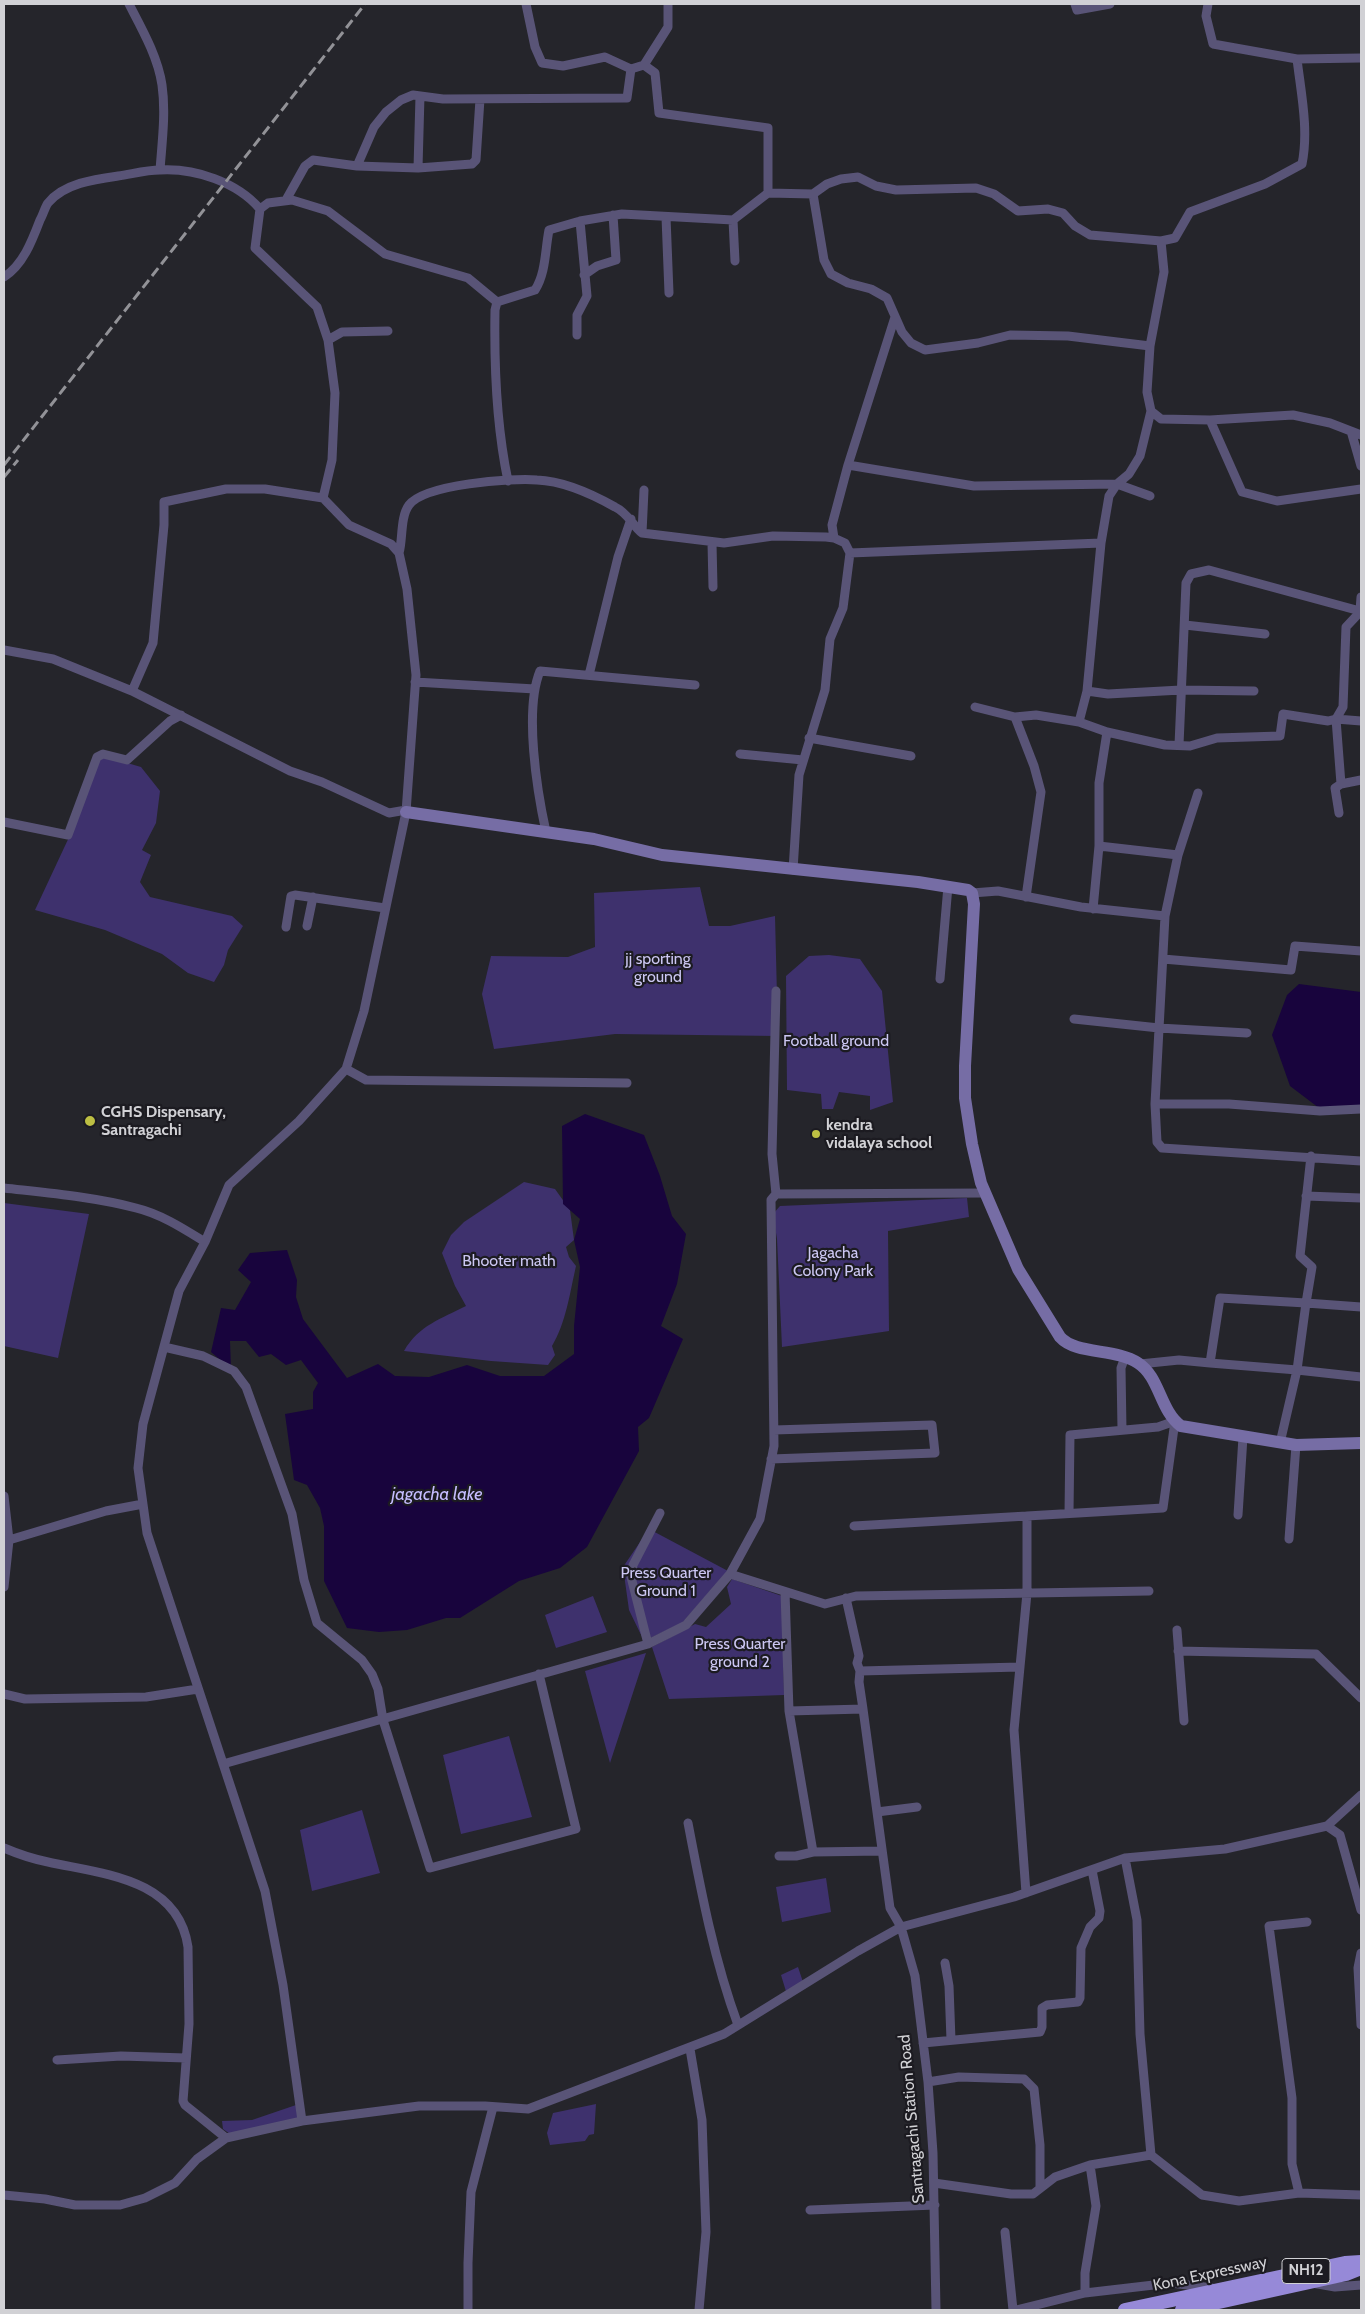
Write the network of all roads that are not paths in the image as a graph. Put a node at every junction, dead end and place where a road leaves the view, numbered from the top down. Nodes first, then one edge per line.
1 (129, 4) edge
2 (526, 4) edge
3 (668, 4) edge
4 (1075, 4) edge
5 (1110, 4) edge
6 (1208, 4) edge
7 (1361, 58) edge
8 (1297, 59) junction
9 (644, 65) junction
10 (631, 68) junction
11 (420, 96) junction
12 (480, 99) junction
13 (357, 166) junction
14 (418, 168) junction
15 (160, 170) junction
16 (768, 193) junction
17 (813, 194) junction
18 (286, 200) junction
19 (260, 209) junction
20 (613, 215) junction
21 (666, 217) junction
22 (732, 220) junction
23 (580, 221) junction
24 (1161, 241) junction
25 (735, 261) dead end
26 (584, 275) junction
27 (4, 277) edge
28 (669, 293) dead end
29 (497, 302) junction
30 (894, 317) junction
31 (388, 331) dead end
32 (577, 335) dead end
33 (328, 340) junction
34 (1150, 346) junction
35 (1151, 411) junction
36 (1210, 420) junction
37 (1351, 431) junction
38 (1361, 435) edge
39 (848, 465) junction
40 (1361, 466) edge
41 (508, 481) junction
42 (1117, 484) junction
43 (1361, 489) edge
44 (644, 490) dead end
45 (1150, 496) dead end
46 (323, 498) junction
47 (631, 519) junction
48 (642, 533) junction
49 (834, 538) junction
50 (712, 543) junction
51 (1101, 543) junction
52 (850, 552) junction
53 (399, 553) junction
54 (713, 587) dead end
55 (1361, 597) edge
56 (1360, 611) edge
57 (1185, 626) junction
58 (1265, 634) dead end
59 (4, 650) edge
60 (589, 675) junction
61 (415, 682) junction
62 (695, 685) dead end
63 (535, 689) junction
64 (1181, 690) junction
65 (132, 691) junction
66 (1087, 691) junction
67 (1254, 691) dead end
68 (975, 707) dead end
69 (181, 715) junction
70 (1015, 717) junction
71 (1336, 719) junction
72 (1361, 721) edge
73 (1079, 722) junction
74 (1107, 732) junction
75 (809, 738) junction
76 (1178, 745) junction
77 (740, 754) dead end
78 (911, 756) dead end
79 (803, 760) junction
80 (1361, 780) edge
81 (1341, 784) junction
82 (1198, 793) dead end
83 (406, 811) junction
84 (1339, 813) dead end
85 (4, 822) edge
86 (546, 832) junction
87 (1099, 846) junction
88 (1178, 854) junction
89 (794, 870) junction
90 (948, 886) junction
91 (972, 893) junction
92 (313, 897) junction
93 (1026, 897) junction
94 (385, 908) junction
95 (1093, 909) junction
96 (1165, 916) junction
97 (307, 926) dead end
98 (286, 927) dead end
99 (1361, 951) edge
100 (1163, 959) junction
101 (940, 979) dead end
102 (776, 991) dead end
103 (1074, 1019) dead end
104 (1159, 1028) junction
105 (1247, 1033) dead end
106 (346, 1069) junction
107 (627, 1083) dead end
108 (1155, 1104) junction
109 (1361, 1109) edge
110 (1311, 1156) junction
111 (1361, 1161) edge
112 (4, 1188) edge
113 (985, 1193) junction
114 (776, 1194) junction
115 (1306, 1196) junction
116 (1361, 1198) edge
117 (205, 1242) junction
118 (1306, 1303) junction
119 (1361, 1307) edge
120 (164, 1347) junction
121 (1125, 1357) junction
122 (1210, 1362) junction
123 (1140, 1364) junction
124 (1297, 1370) junction
125 (1361, 1377) edge
126 (1175, 1421) junction
127 (774, 1430) junction
128 (1122, 1430) junction
129 (1242, 1438) junction
130 (1280, 1443) junction
131 (1361, 1443) edge
132 (1296, 1445) junction
133 (772, 1459) junction
134 (4, 1496) edge
135 (143, 1504) junction
136 (660, 1513) dead end
137 (1069, 1513) junction
138 (1238, 1515) dead end
139 (1027, 1516) junction
140 (854, 1526) dead end
141 (1290, 1539) dead end
142 (9, 1540) junction
143 (730, 1574) junction
144 (4, 1584) edge
145 (1149, 1591) dead end
146 (786, 1592) junction
147 (1027, 1593) junction
148 (846, 1598) junction
149 (1177, 1630) dead end
150 (648, 1644) junction
151 (1178, 1651) junction
152 (1020, 1666) junction
153 (860, 1671) junction
154 (539, 1674) junction
155 (198, 1689) junction
156 (4, 1694) edge
157 (1361, 1698) edge
158 (863, 1709) junction
159 (789, 1711) junction
160 (383, 1720) junction
161 (1184, 1721) dead end
162 (223, 1764) junction
163 (1361, 1795) edge
164 (917, 1807) dead end
165 (877, 1812) junction
166 (688, 1823) dead end
167 (1327, 1826) junction
168 (4, 1848) edge
169 (813, 1852) junction
170 (882, 1852) junction
171 (779, 1856) dead end
172 (1125, 1858) junction
173 (1092, 1870) junction
174 (1026, 1892) junction
175 (1361, 1910) edge
176 (1307, 1922) dead end
177 (901, 1927) junction
178 (1361, 1953) edge
179 (945, 1963) dead end
180 (738, 2025) junction
181 (1361, 2025) edge
182 (951, 2040) junction
183 (923, 2043) junction
184 (690, 2049) junction
185 (186, 2058) junction
186 (57, 2060) dead end
187 (928, 2082) junction
188 (493, 2106) junction
189 (302, 2121) junction
190 (226, 2138) junction
191 (1151, 2155) junction
192 (1090, 2165) junction
193 (934, 2183) junction
194 (1040, 2188) junction
195 (1299, 2192) junction
196 (1361, 2194) edge
197 (4, 2195) edge
198 (935, 2205) junction
199 (810, 2210) dead end
200 (1006, 2232) dead end
201 (1361, 2262) edge
202 (1361, 2268) edge
203 (1308, 2281) junction
204 (1361, 2285) edge
205 (1224, 2289) junction
206 (1085, 2293) junction
207 (468, 2310) edge
208 (699, 2310) edge
209 (936, 2310) edge
210 (1014, 2310) edge
211 (1124, 2310) edge
212 (1182, 2310) edge

1 - 15 street
2 - 10 street
3 - 9 street
4 - 5 street
6 - 8 street
7 - 8 street
8 - 24 street
9 - 10 street
9 - 16 street
10 - 12 street
11 - 12 street
11 - 13 street
11 - 14 street
12 - 14 street
13 - 14 street
13 - 18 street
15 - 19 street
15 - 27 street
16 - 17 street
16 - 22 street
17 - 24 street
17 - 30 street
18 - 19 street
18 - 29 street
19 - 33 street
20 - 21 street
20 - 23 street
20 - 26 street
21 - 22 street
21 - 28 street
22 - 25 street
23 - 26 street
23 - 29 street
24 - 34 street
26 - 32 street
29 - 41 street
30 - 34 street
30 - 39 street
31 - 33 street
33 - 46 street
34 - 35 street
35 - 36 street
35 - 42 street
36 - 37 street
36 - 43 street
37 - 38 street
37 - 40 street
39 - 42 street
39 - 49 street
41 - 47 street
41 - 53 street
42 - 45 street
42 - 51 street
44 - 48 street
46 - 53 street
46 - 65 street
47 - 48 street
47 - 60 street
48 - 50 street
49 - 50 street
49 - 52 street
50 - 54 street
51 - 52 street
51 - 66 street
52 - 75 street
53 - 61 street
55 - 56 street
56 - 57 street
56 - 71 street
57 - 58 street
57 - 64 street
59 - 65 street
60 - 62 street
60 - 63 street
61 - 63 street
61 - 83 street
63 - 86 street
64 - 66 street
64 - 67 street
64 - 76 street
65 - 69 street
66 - 73 street
68 - 70 street
69 - 83 street
69 - 85 street
70 - 73 street
70 - 93 street
71 - 72 street
71 - 76 street
71 - 81 street
73 - 74 street
74 - 76 street
74 - 87 street
75 - 78 street
75 - 79 street
77 - 79 street
79 - 89 street
80 - 81 street
81 - 84 street
82 - 88 street
83 - 86 main road
83 - 94 street
86 - 89 main road
87 - 88 street
87 - 95 street
88 - 96 street
89 - 90 main road
90 - 91 main road
90 - 101 street
91 - 93 street
91 - 113 main road
92 - 94 street
92 - 97 street
92 - 98 street
93 - 95 street
94 - 106 street
95 - 96 street
96 - 100 street
99 - 100 street
100 - 104 street
102 - 114 street
103 - 104 street
104 - 105 street
104 - 108 street
106 - 107 street
106 - 117 street
108 - 109 street
108 - 110 street
110 - 111 street
110 - 115 street
112 - 117 street
113 - 114 street
113 - 121 main road
114 - 127 street
115 - 116 street
115 - 118 street
117 - 120 street
118 - 119 street
118 - 122 street
118 - 124 street
120 - 135 street
120 - 160 street
121 - 123 main road
121 - 128 street
122 - 123 street
122 - 124 street
123 - 126 main road
124 - 125 street
124 - 130 street
126 - 128 street
126 - 129 main road
126 - 137 street
127 - 133 street
127 - 133 street
128 - 137 street
129 - 130 main road
129 - 138 street
130 - 132 main road
131 - 132 main road
132 - 141 street
133 - 143 street
134 - 142 street
135 - 142 street
135 - 155 street
136 - 150 street
137 - 139 street
139 - 140 street
139 - 147 street
142 - 144 street
143 - 146 street
143 - 150 street
145 - 147 street
146 - 148 street
146 - 159 street
147 - 148 street
147 - 152 street
148 - 153 street, Santragachi Station Road
149 - 151 street
150 - 154 street
151 - 157 street
151 - 161 street
152 - 153 street
152 - 174 street
153 - 158 street, Santragachi Station Road
154 - 160 street
154 - 160 street
155 - 156 street
155 - 162 street
158 - 159 street
158 - 165 street, Santragachi Station Road
159 - 169 street
160 - 162 street
162 - 189 street
163 - 167 street
164 - 165 street
165 - 170 street, Santragachi Station Road
166 - 180 street
167 - 172 street
167 - 175 street
168 - 185 street
169 - 170 street
169 - 171 street
170 - 177 street, Santragachi Station Road
172 - 173 street
172 - 191 street
173 - 174 street
173 - 182 street
174 - 177 street
176 - 195 street
177 - 180 street
177 - 183 street, Santragachi Station Road
178 - 181 street
179 - 182 street
180 - 184 street
182 - 183 street
183 - 187 street, Santragachi Station Road
184 - 188 street
184 - 208 street
185 - 186 street
185 - 190 street
187 - 193 street, Santragachi Station Road
187 - 194 street
188 - 189 street
188 - 207 street
189 - 190 street
190 - 197 street
191 - 192 street
191 - 195 street
192 - 194 street
192 - 206 street
193 - 194 street
193 - 198 street, Santragachi Station Road
195 - 196 street
198 - 199 street
198 - 209 street, Santragachi Station Road
200 - 210 street
201 - 205 highway, Kona Expressway / NH12
202 - 203 highway, Kona Expressway / NH12
203 - 204 street
203 - 212 highway, Kona Expressway / NH12
205 - 206 street
205 - 211 highway, Kona Expressway / NH12
206 - 210 street

